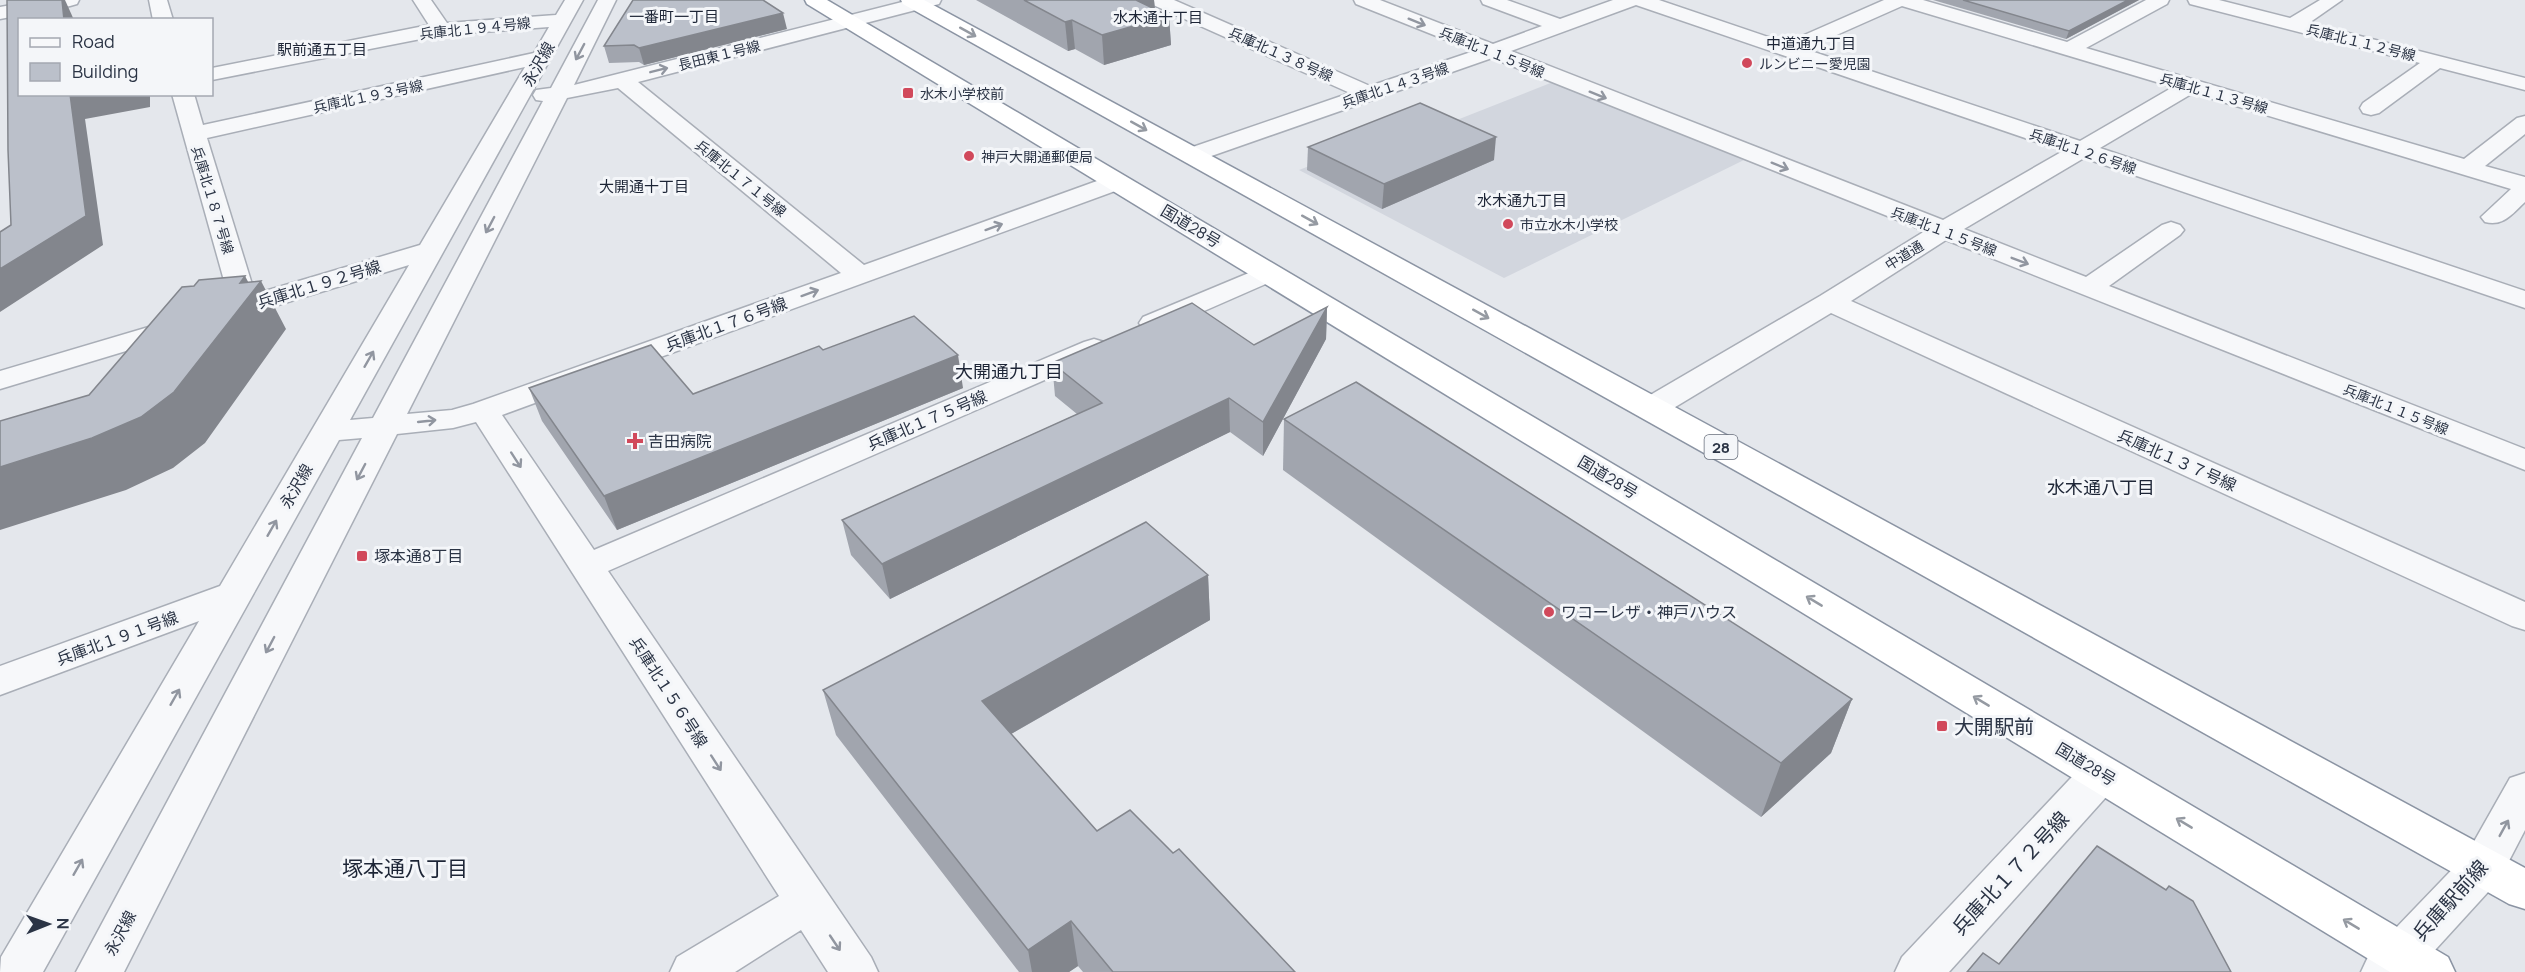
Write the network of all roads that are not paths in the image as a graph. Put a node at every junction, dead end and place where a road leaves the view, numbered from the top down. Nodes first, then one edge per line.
1 (70, 0) edge
2 (158, 0) edge
3 (422, 0) edge
4 (607, 0) edge
5 (814, 0) edge
6 (1158, 0) edge
7 (1363, 0) edge
8 (1490, 0) edge
9 (1902, 0) edge
10 (2198, 0) edge
11 (2333, 0) edge
12 (920, 1) edge
13 (1625, 1) edge
14 (2153, 1) edge
15 (569, 10) edge
16 (0, 14) edge
17 (162, 18) edge
18 (849, 21) junction
19 (2293, 24) junction
20 (1560, 26) junction
21 (441, 29) junction
22 (1786, 50) junction
23 (2068, 50) junction
24 (1490, 52) junction
25 (542, 57) junction
26 (2437, 61) junction
27 (213, 74) edge
28 (622, 80) junction
29 (2525, 84) edge
30 (2190, 86) junction
31 (559, 94) junction
32 (1370, 94) junction
33 (184, 96) edge
34 (519, 96) junction
35 (2371, 108) dead end
36 (2525, 123) edge
37 (193, 134) junction
38 (2080, 150) junction
39 (1192, 155) junction
40 (2468, 168) junction
41 (1117, 182) junction
42 (2525, 187) edge
43 (2494, 217) dead end
44 (2171, 230) dead end
45 (1943, 231) junction
46 (431, 250) junction
47 (1268, 273) junction
48 (860, 275) junction
49 (2088, 288) junction
50 (2525, 300) edge
51 (1830, 302) junction
52 (246, 306) junction
53 (0, 380) edge
54 (1651, 408) junction
55 (484, 411) junction
56 (385, 426) junction
57 (327, 432) junction
58 (2525, 460) edge
59 (586, 567) junction
60 (234, 594) junction
61 (2525, 617) edge
62 (0, 681) edge
63 (2101, 774) junction
64 (2525, 790) edge
65 (2483, 867) junction
66 (2525, 890) edge
67 (808, 902) junction
68 (2406, 966) edge
69 (18, 972) edge
70 (100, 972) edge
71 (694, 972) edge
72 (854, 972) edge
73 (1919, 972) edge

1 - 16 street
2 - 17 street
3 - 21 street
4 -> 31 street, 永沢線
5 - 18 highway, 国道28号
6 - 32 street, 兵庫北１３８号線
7 -> 24 street, 兵庫北１１５号線
8 - 20 street
9 - 22 street
9 - 23 street, 兵庫北１１３号線
10 - 19 street, 兵庫北１１２号線
11 - 19 street
12 - 18 street, 長田東１号線
12 -> 39 highway, 28
13 - 20 street, 兵庫北１４３号線
13 - 22 street, 兵庫北１２６号線
14 - 23 street
15 - 21 street, 兵庫北１９４号線
15 - 25 street, 永沢線
28 -> 18 street, 長田東１号線
18 - 41 highway, 国道28号
19 - 26 street, 兵庫北１１２号線
20 - 24 street, 兵庫北１４３号線
21 - 27 street, 兵庫北１９４号線
22 - 38 street, 兵庫北１２６号線
23 - 30 street, 兵庫北１１３号線
24 - 32 street, 兵庫北１４３号線
24 -> 45 street, 兵庫北１１５号線
25 - 34 street, 永沢線
25 - 37 street, 兵庫北１９３号線
26 - 29 street, 兵庫北１１２号線
26 - 35 street
28 - 31 street, 長田東１号線
28 - 48 street, 兵庫北１７１号線
30 - 38 street, 中道通
30 - 40 street, 兵庫北１１３号線
31 - 34 street, 長田東１号線
31 -> 56 street, 永沢線
32 - 39 street, 兵庫北１４３号線
33 - 37 street, 兵庫北１８７号線
34 - 46 street, 永沢線
36 - 40 street
37 - 52 street, 兵庫北１８７号線
38 - 45 street, 中道通
38 - 50 street, 兵庫北１２６号線
39 -> 54 highway, 28
40 - 42 street, 兵庫北１１３号線
41 - 47 highway, 国道28号
48 -> 41 street, 兵庫北１７６号線
42 - 43 street
44 - 49 street
45 -> 49 street, 兵庫北１１５号線
45 - 51 street, 中道通
46 - 52 street, 兵庫北１９２号線
57 -> 46 street, 永沢線
47 - 59 street, 兵庫北１７５号線
63 -> 47 highway, 国道28号
55 -> 48 street, 兵庫北１７６号線
49 - 58 street, 兵庫北１１５号線
51 - 54 street, 中道通
51 - 61 street, 兵庫北１３７号線
52 - 53 street, 兵庫北１９２号線
54 - 65 highway, 28
56 -> 55 street, 兵庫北１７６号線
55 -> 59 street, 兵庫北１５６号線
56 - 57 street, 兵庫北１７６号線
56 -> 70 street, 永沢線
60 -> 57 street, 永沢線
59 -> 67 street, 兵庫北１５６号線
60 - 62 street, 兵庫北１９１号線
69 -> 60 street, 永沢線
68 -> 63 highway, 国道28号
63 - 73 street, 兵庫北１７２号線
65 -> 64 street, 兵庫駅前線
65 - 66 highway, 28
65 - 68 street, 兵庫駅前線
67 - 71 street
67 -> 72 street, 兵庫北１５６号線

